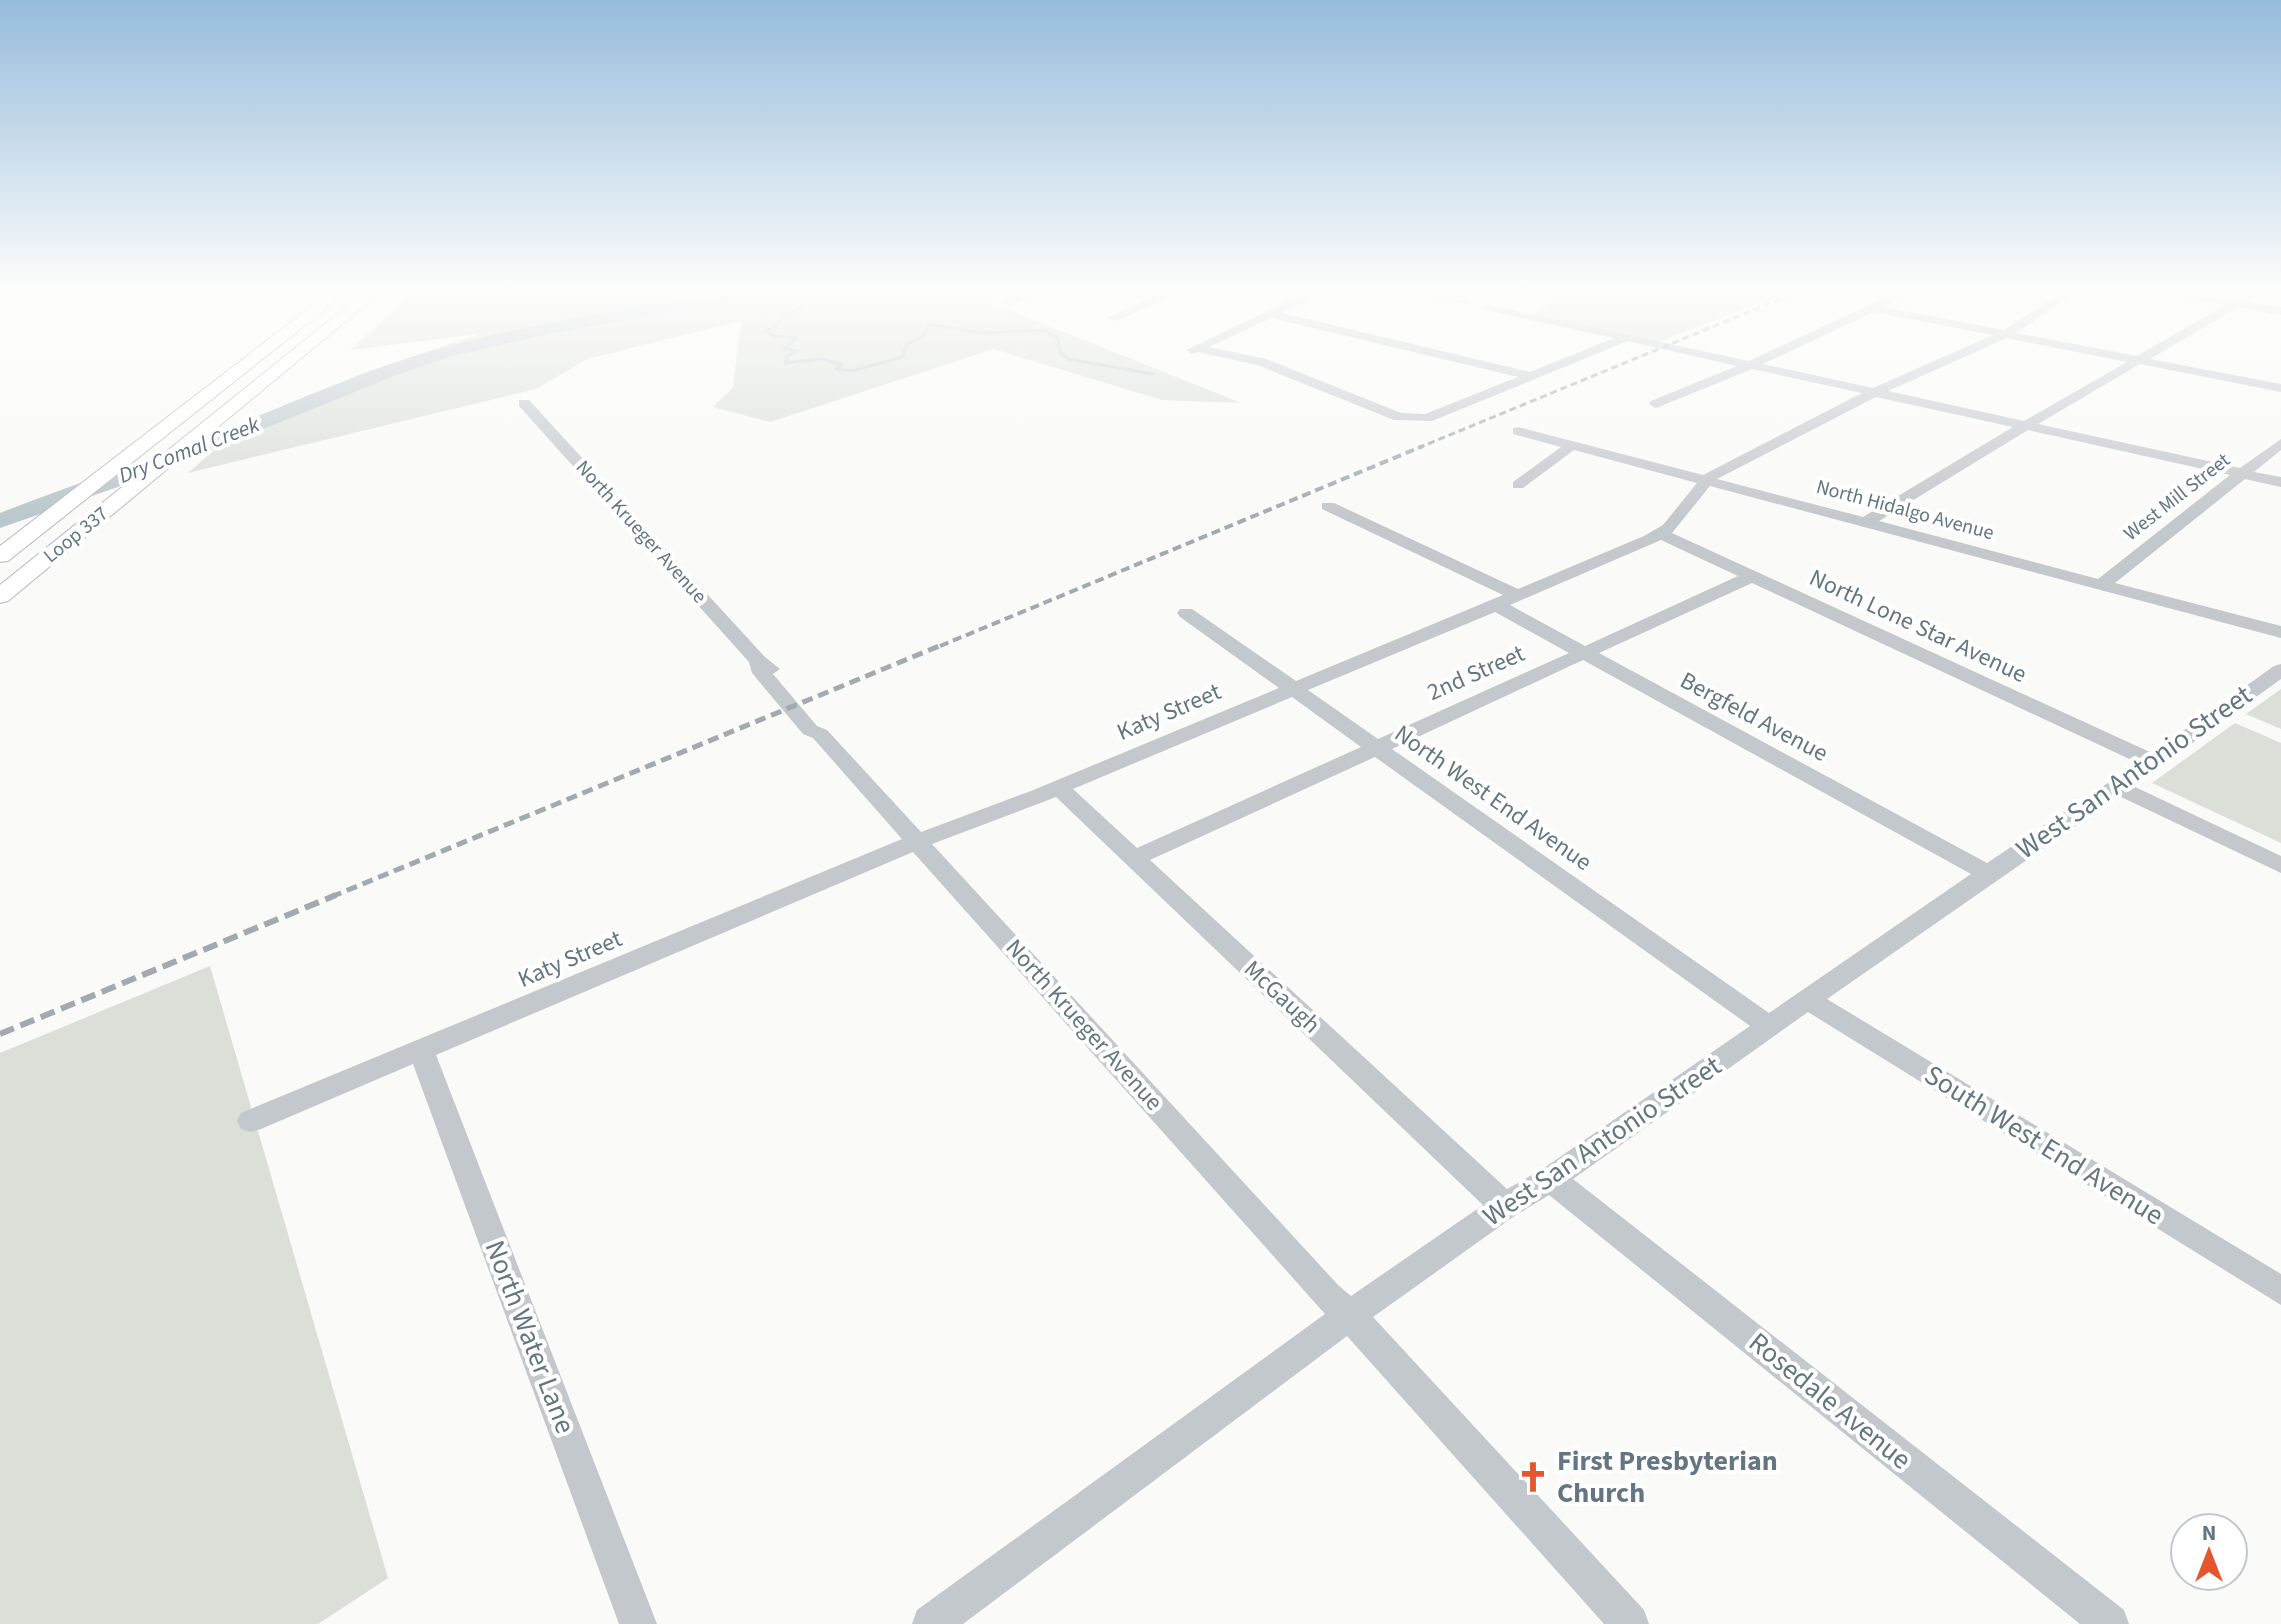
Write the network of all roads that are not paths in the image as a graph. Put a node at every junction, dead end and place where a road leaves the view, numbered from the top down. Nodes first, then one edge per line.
1 (242, 368) edge
2 (282, 368) edge
3 (1275, 368) edge
4 (1497, 368) edge
5 (1546, 368) edge
6 (1743, 368) edge
7 (1763, 368) edge
8 (1930, 368) edge
9 (2126, 368) edge
10 (2178, 368) edge
11 (1527, 375) junction
12 (2281, 388) edge
13 (1875, 392) junction
14 (524, 403) dead end
15 (1656, 404) dead end
16 (2025, 426) junction
17 (1518, 431) dead end
18 (2281, 443) edge
19 (1571, 446) junction
20 (2239, 473) junction
21 (1705, 481) junction
22 (2281, 482) edge
23 (1518, 485) dead end
24 (1328, 506) dead end
25 (1866, 522) junction
26 (1661, 534) junction
27 (0, 556) edge
28 (1752, 576) junction
29 (2101, 585) junction
30 (1517, 595) junction
31 (0, 596) edge
32 (1496, 605) junction
33 (1186, 613) dead end
34 (2281, 632) edge
35 (1582, 654) junction
36 (2281, 670) edge
37 (1292, 688) junction
38 (1376, 747) junction
39 (2154, 762) junction
40 (1058, 787) junction
41 (2118, 787) junction
42 (918, 841) junction
43 (1134, 859) junction
44 (2281, 865) edge
45 (1988, 873) junction
46 (1807, 999) junction
47 (1770, 1027) junction
48 (421, 1050) junction
49 (251, 1121) dead end
50 (1551, 1179) junction
51 (1505, 1206) junction
52 (2281, 1291) edge
53 (1347, 1317) junction
54 (638, 1624) edge
55 (931, 1624) edge
56 (1630, 1624) edge
57 (2110, 1624) edge

1 - 27 main road, Loop 337
2 - 31 main road, Loop 337
3 - 11 street
4 - 11 street
5 - 11 street
6 - 15 street
7 - 13 street
8 - 13 street, Katy Street
9 - 16 street
10 - 12 street
13 - 16 street
13 - 21 street, Katy Street
14 - 42 street, North Krueger Avenue
16 - 20 street
16 - 25 street
17 - 19 street, North Hidalgo Avenue
18 - 20 street, West Mill Street
19 - 21 street, North Hidalgo Avenue
19 - 23 street
20 - 22 street
20 - 29 street, West Mill Street
21 - 25 street, North Hidalgo Avenue
21 - 26 street, Katy Street
24 - 30 street
25 - 29 street, North Hidalgo Avenue
26 - 28 street, North Lone Star Avenue
26 - 30 street, Katy Street
28 - 35 street, 2nd Street
28 - 39 street, North Lone Star Avenue
29 - 34 street, North Hidalgo Avenue
30 - 32 street, Katy Street
32 - 35 street, Bergfeld Avenue
32 - 37 street, Katy Street
33 - 37 street, North West End Avenue
35 - 38 street, 2nd Street
35 - 45 street, Bergfeld Avenue
36 - 39 street, West San Antonio Street
37 - 38 street, North West End Avenue
37 - 40 street, Katy Street
38 - 43 street, 2nd Street
38 - 47 street, North West End Avenue
39 - 41 street, West San Antonio Street
40 - 42 street, Katy Street
40 - 43 street, McGaugh
41 - 44 street
41 - 45 street, West San Antonio Street
42 - 48 street, Katy Street
42 - 53 street, North Krueger Avenue
43 - 51 street, McGaugh
45 - 46 street, West San Antonio Street
46 - 47 street, West San Antonio Street
46 - 52 street, South West End Avenue
47 - 50 street, West San Antonio Street
48 - 49 street, Katy Street
48 - 54 street, North Water Lane
50 - 51 street, West San Antonio Street
50 - 57 street, Rosedale Avenue
51 - 53 street, West San Antonio Street
53 - 55 street, West San Antonio Street
53 - 56 street, North Krueger Avenue

